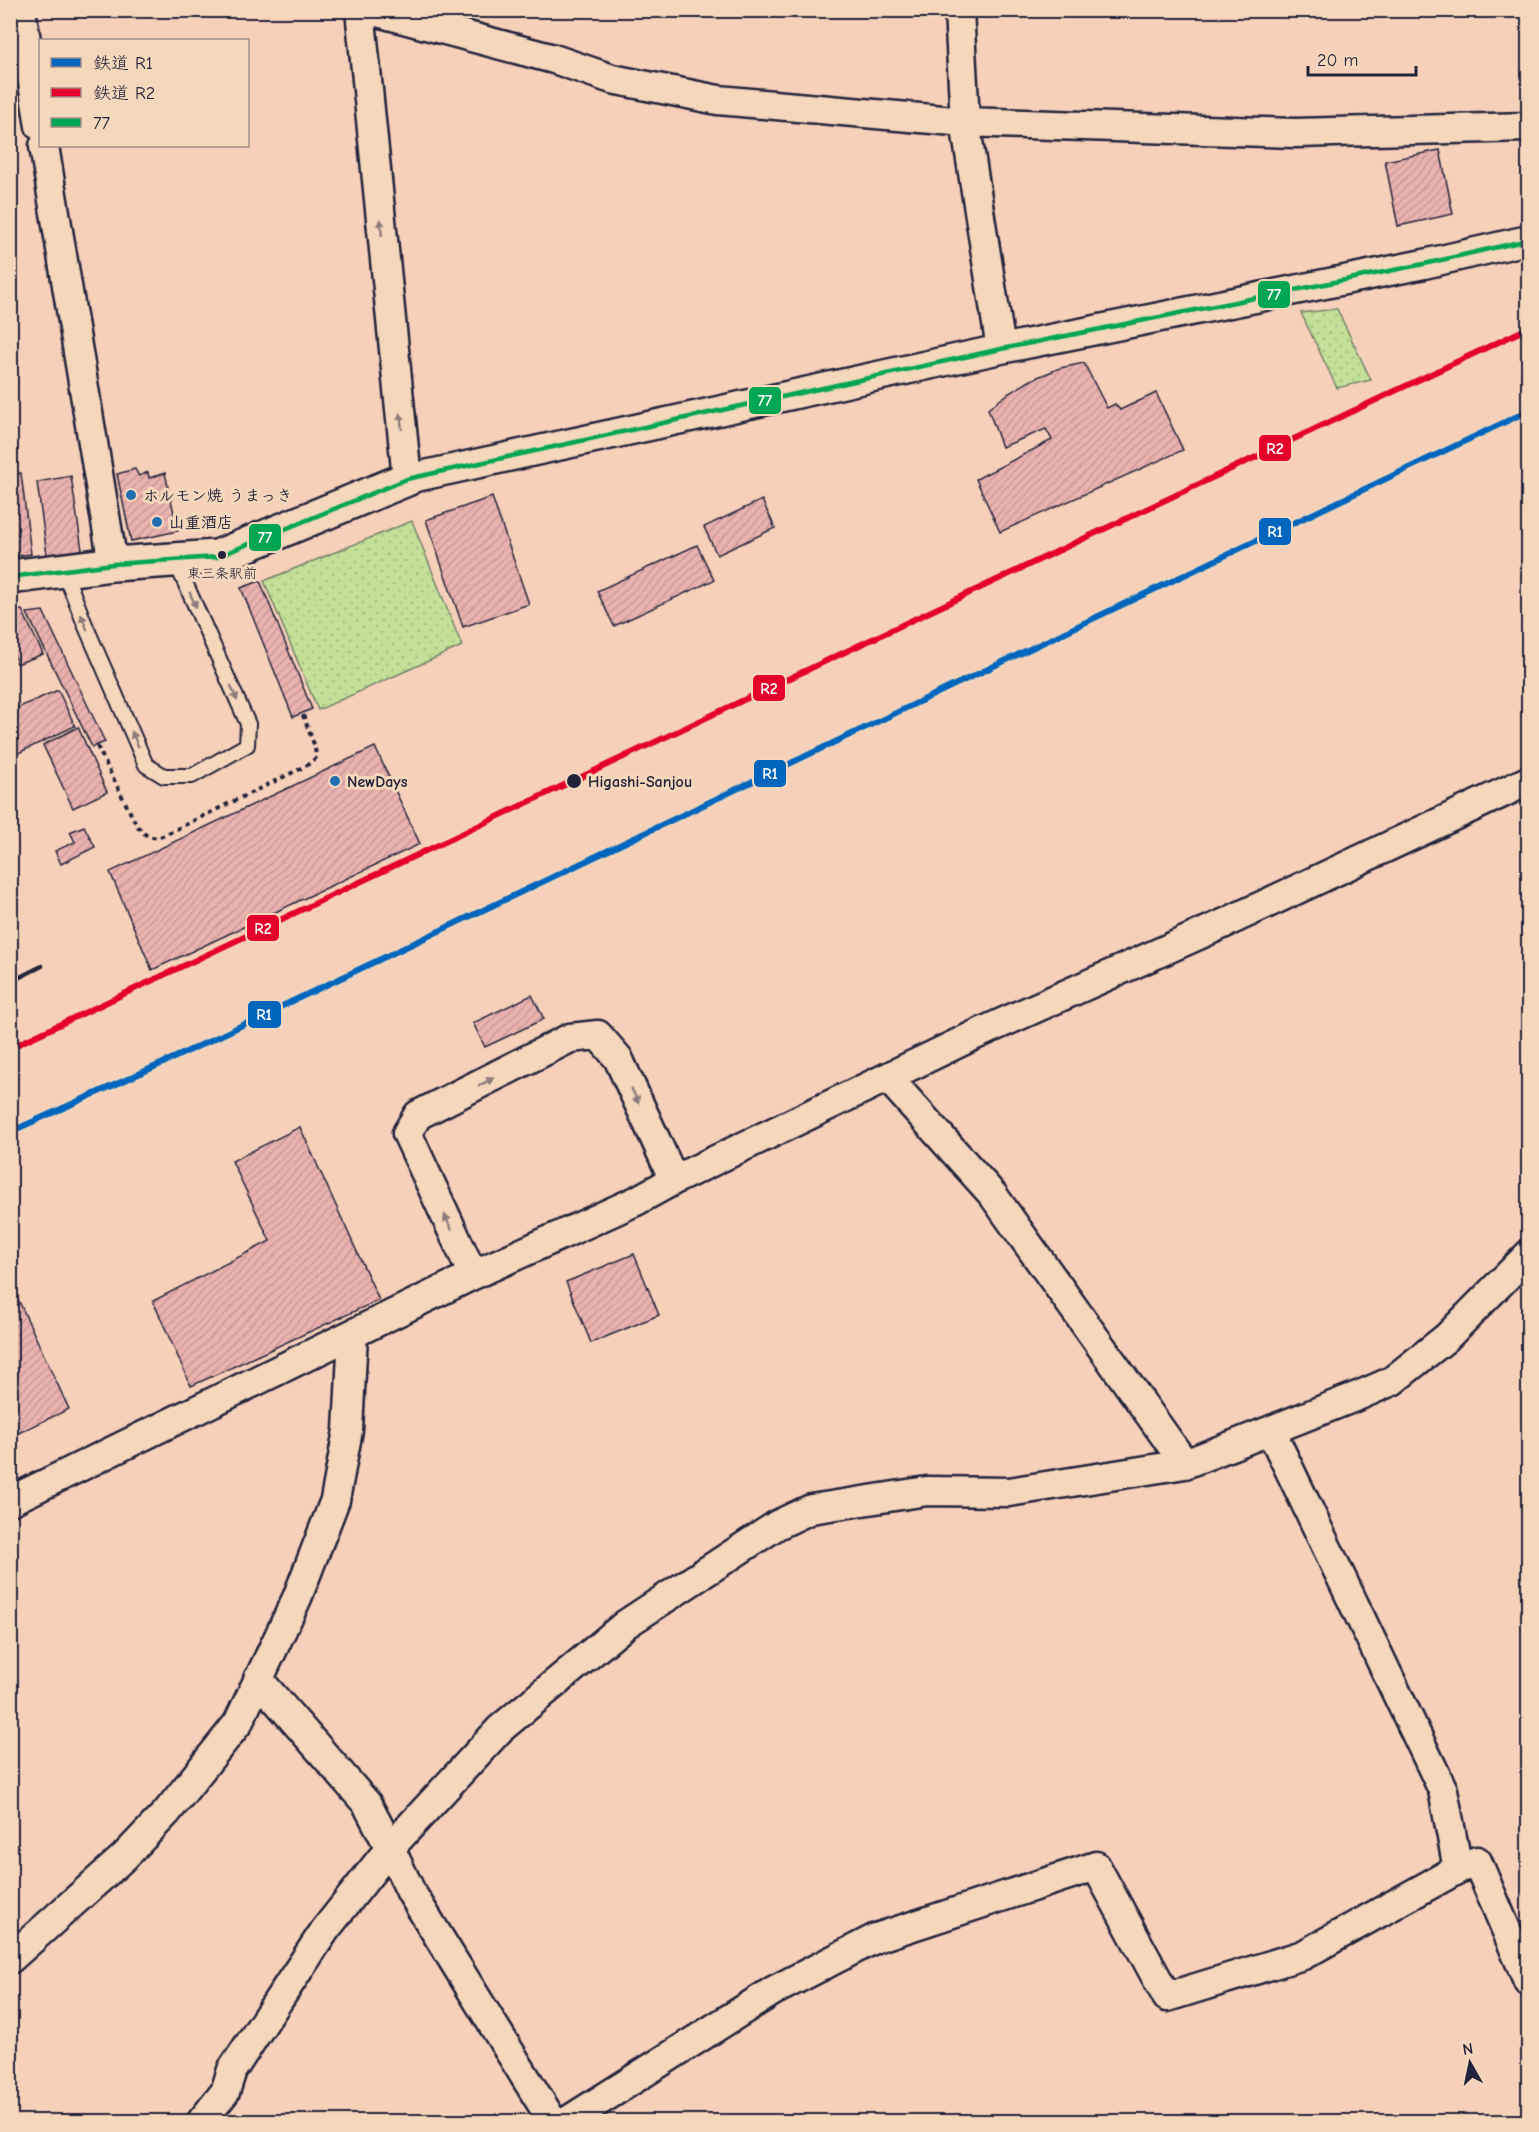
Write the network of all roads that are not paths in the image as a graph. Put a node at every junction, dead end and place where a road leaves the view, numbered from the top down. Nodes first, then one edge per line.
1 (21, 10) edge
2 (360, 10) edge
3 (370, 10) edge
4 (959, 10) edge
5 (39, 120) edge
6 (965, 122) junction
7 (1528, 127) edge
8 (44, 147) edge
9 (1528, 240) edge
10 (1001, 349) junction
11 (407, 479) junction
12 (175, 560) junction
13 (113, 564) junction
14 (64, 571) junction
15 (10, 577) edge
16 (1528, 781) edge
17 (888, 1078) junction
18 (674, 1180) junction
19 (1528, 1255) edge
20 (473, 1275) junction
21 (353, 1335) junction
22 (1271, 1431) junction
23 (1185, 1464) junction
24 (10, 1501) edge
25 (258, 1679) junction
26 (390, 1848) junction
27 (1458, 1869) junction
28 (10, 1959) edge
29 (1528, 1981) edge
30 (201, 2121) edge
31 (553, 2121) edge
32 (566, 2121) edge

1 - 5 street
11 -> 2 street
3 - 6 street
4 - 6 street
6 - 7 street
6 - 10 street
8 - 13 street
9 - 10 street
10 - 11 street
11 - 12 main road
12 - 13 main road
12 -> 14 lane
13 - 14 main road
14 - 15 main road
16 - 17 street
17 - 18 street
17 - 23 street
18 - 20 street
20 -> 18 street
19 - 22 street
20 - 21 street
21 - 24 street
21 - 25 street
22 - 23 street
22 - 27 street
23 - 26 street
25 - 26 street
25 - 28 street
26 - 30 street
26 - 31 street
27 - 29 street
27 - 32 street

